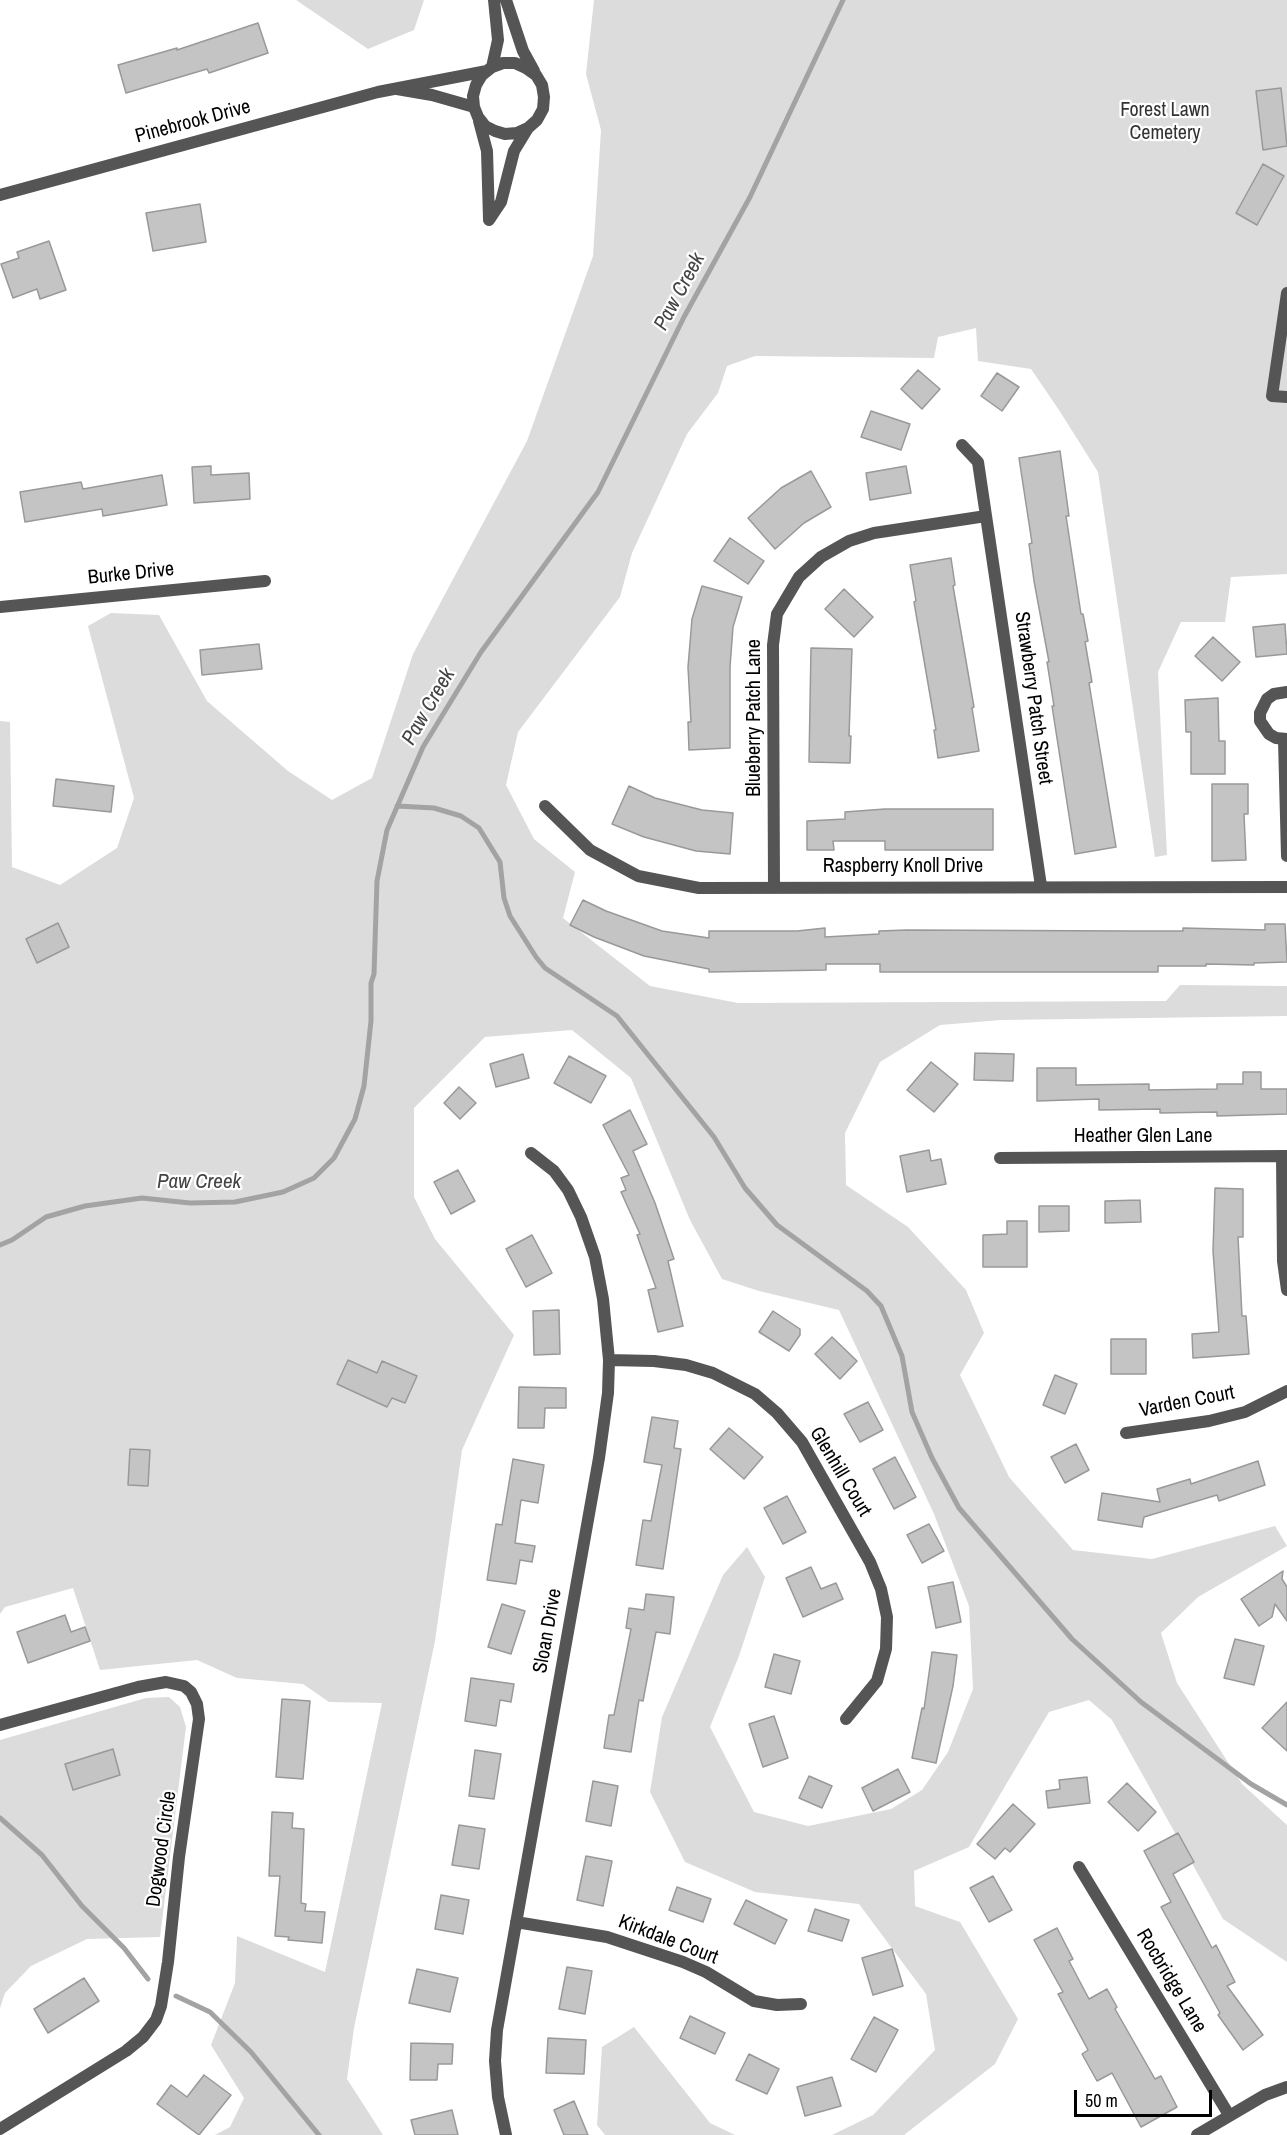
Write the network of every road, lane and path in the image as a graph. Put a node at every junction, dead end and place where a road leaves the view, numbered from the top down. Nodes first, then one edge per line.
1 (494, 0) edge
2 (506, 0) edge
3 (489, 69) junction
4 (536, 75) junction
5 (396, 89) junction
6 (476, 112) junction
7 (528, 128) junction
8 (0, 195) edge
9 (1287, 293) edge
10 (1287, 397) edge
11 (962, 445) dead end
12 (986, 516) junction
13 (265, 581) dead end
14 (0, 607) edge
15 (1287, 692) edge
16 (1285, 740) edge
17 (545, 806) dead end
18 (1287, 856) edge
19 (1041, 886) junction
20 (774, 887) junction
21 (1287, 887) edge
22 (531, 1153) dead end
23 (1285, 1156) edge
24 (1000, 1158) dead end
25 (1287, 1290) edge
26 (609, 1360) junction
27 (1287, 1391) edge
28 (1126, 1433) dead end
29 (846, 1719) dead end
30 (0, 1725) edge
31 (1079, 1867) dead end
32 (516, 1922) junction
33 (801, 2004) dead end
34 (1287, 2087) edge
35 (1230, 2115) junction
36 (0, 2129) edge
37 (506, 2135) edge
38 (1197, 2135) edge

1 - 3 street
2 - 4 street
3 - 4 street
3 - 5 street, Pinebrook Drive
3 - 6 street
4 - 7 street
5 - 6 street, Pinebrook Drive
5 - 8 street, Pinebrook Drive
6 - 7 street
6 - 7 street
9 - 10 street
11 - 12 street, Strawberry Patch Street
12 - 19 street, Strawberry Patch Street
12 - 20 street, Blueberry Patch Lane
13 - 14 street, Burke Drive
15 - 16 street
16 - 18 street
17 - 20 street, Raspberry Knoll Drive
19 - 20 street, Raspberry Knoll Drive
19 - 21 street, Raspberry Knoll Drive
22 - 26 street, Sloan Drive
23 - 24 street, Heather Glen Lane
23 - 25 street
26 - 29 street, Glenhill Court
26 - 32 street, Sloan Drive
27 - 28 street, Varden Court
30 - 36 street, Dogwood Circle
31 - 35 street, Rocbridge Lane
32 - 33 street, Kirkdale Court
32 - 37 street, Sloan Drive
34 - 35 street
35 - 38 street

